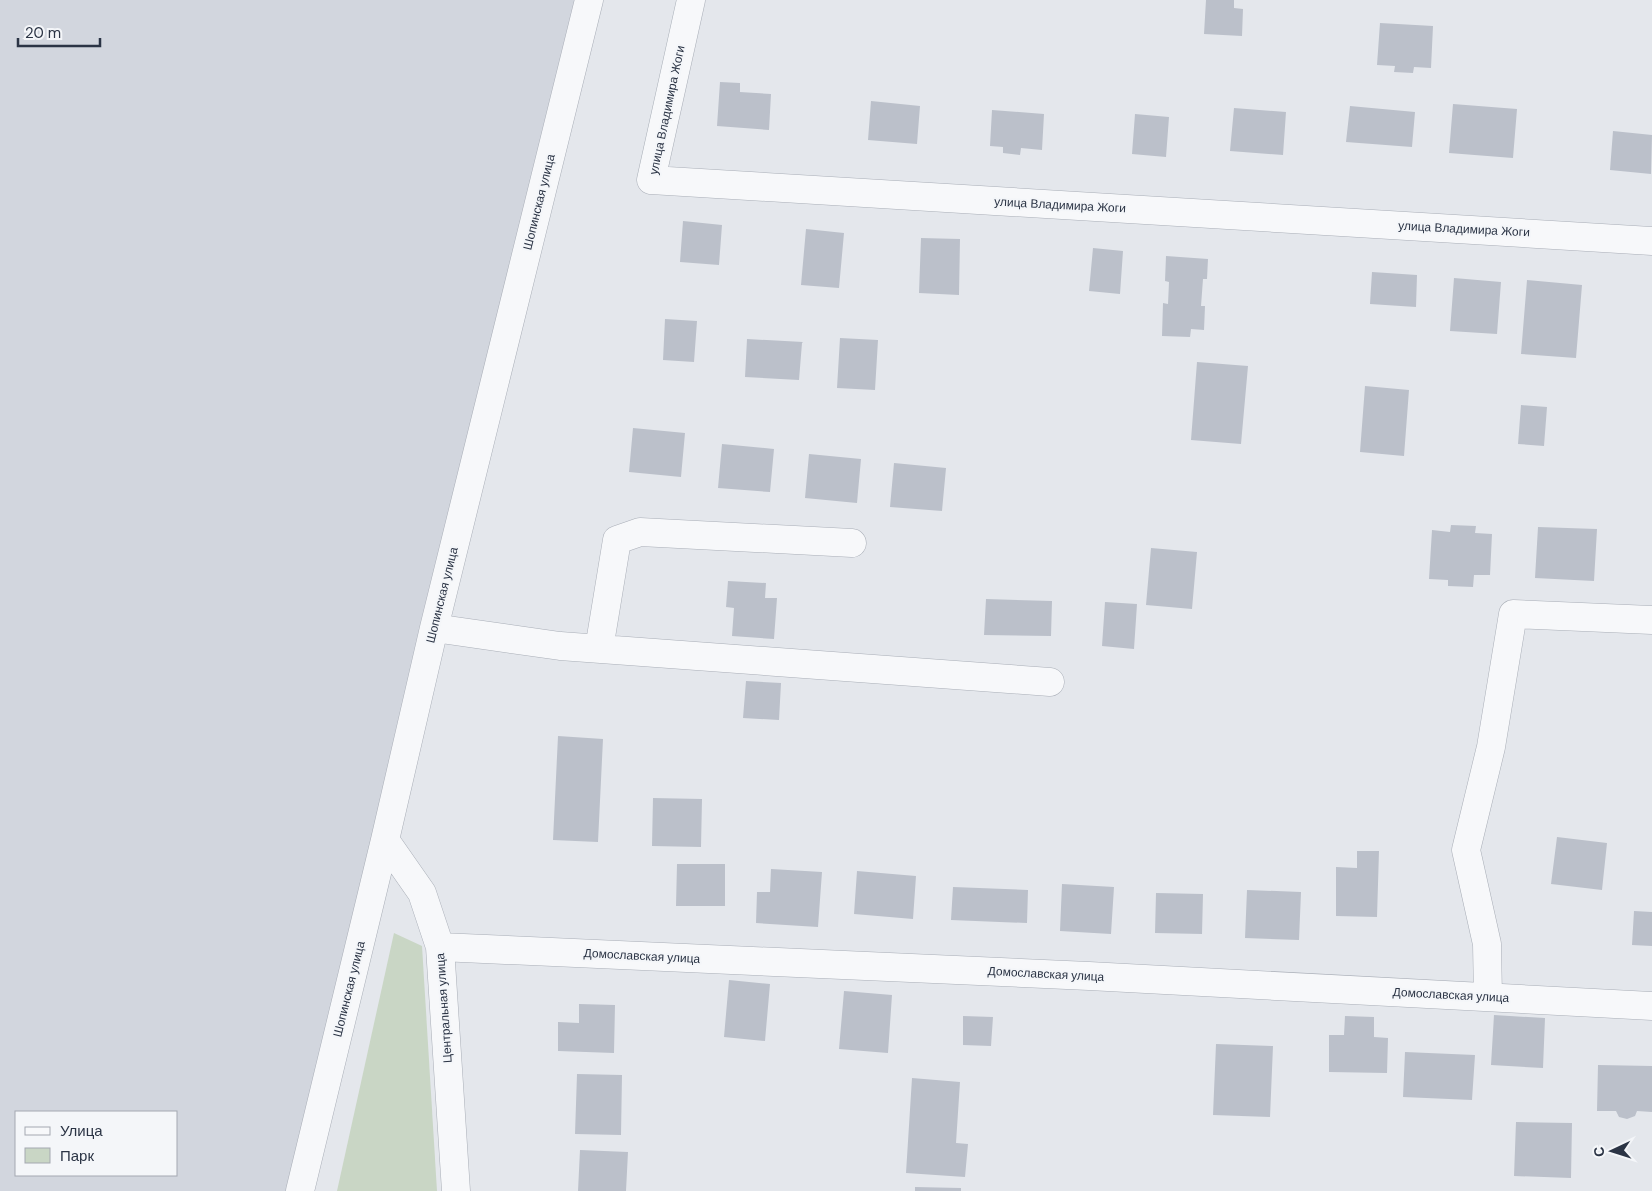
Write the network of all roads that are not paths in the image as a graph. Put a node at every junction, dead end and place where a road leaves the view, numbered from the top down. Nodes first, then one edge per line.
1 (589, 0) edge
2 (690, 0) edge
3 (1652, 241) edge
4 (852, 543) dead end
5 (1652, 620) edge
6 (434, 628) junction
7 (599, 649) junction
8 (1050, 682) dead end
9 (385, 840) junction
10 (440, 947) junction
11 (1488, 997) junction
12 (1652, 1006) edge
13 (300, 1191) edge
14 (456, 1191) edge

1 - 6 street, Шопинская улица
2 - 3 street, улица Владимира Жоги
4 - 7 street
5 - 11 street
6 - 7 street
6 - 9 street, Шопинская улица
7 - 8 street
9 - 10 street, Центральная улица
9 - 13 street, Шопинская улица
10 - 11 street, Домославская улица
10 - 14 street, Центральная улица
11 - 12 street, Домославская улица

